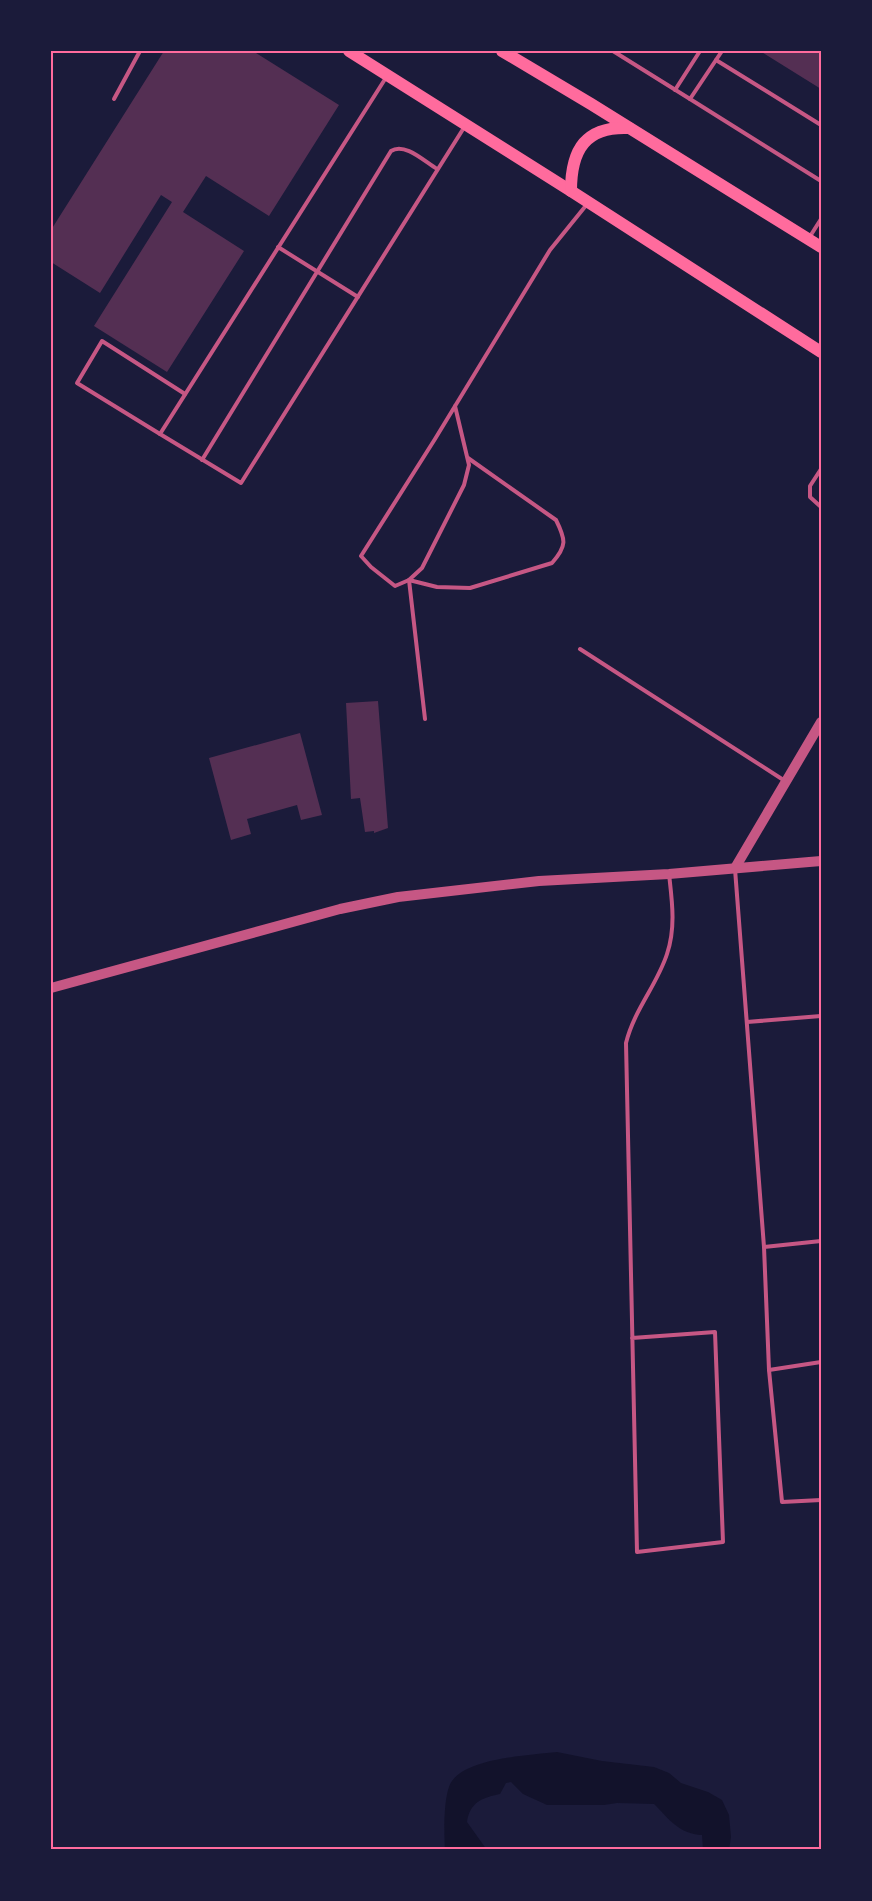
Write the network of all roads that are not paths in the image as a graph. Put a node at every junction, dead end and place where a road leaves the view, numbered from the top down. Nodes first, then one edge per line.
1 (140, 51) edge
2 (349, 51) edge
3 (502, 51) edge
4 (614, 51) edge
5 (700, 51) edge
6 (722, 51) edge
7 (522, 56) edge
8 (716, 60) junction
9 (387, 75) junction
10 (675, 90) junction
11 (114, 99) dead end
12 (690, 99) junction
13 (466, 125) junction
14 (821, 125) edge
15 (630, 128) junction
16 (437, 170) junction
17 (821, 181) edge
18 (571, 191) junction
19 (589, 203) junction
20 (821, 219) edge
21 (809, 239) junction
22 (278, 247) junction
23 (821, 247) edge
24 (317, 272) junction
25 (358, 297) junction
26 (821, 352) edge
27 (185, 394) junction
28 (455, 406) junction
29 (160, 434) junction
30 (467, 458) junction
31 (202, 460) junction
32 (821, 469) edge
33 (821, 507) edge
34 (409, 580) junction
35 (580, 649) dead end
36 (425, 719) dead end
37 (821, 722) edge
38 (786, 782) junction
39 (821, 861) edge
40 (735, 868) junction
41 (669, 874) junction
42 (51, 988) edge
43 (821, 1016) edge
44 (747, 1022) junction
45 (821, 1241) edge
46 (764, 1246) junction
47 (632, 1338) junction
48 (821, 1362) edge
49 (769, 1370) junction
50 (821, 1500) edge

1 - 11 lane
2 - 9 main road
3 - 7 main road
4 - 10 lane
5 - 10 lane
6 - 8 lane
7 - 15 main road
8 - 12 lane
8 - 14 lane
9 - 13 main road
9 - 22 lane
10 - 12 lane
12 - 17 lane
13 - 16 lane
13 - 18 main road
15 - 18 main road
15 - 21 main road
16 - 24 lane
16 - 25 lane
18 - 19 main road
19 - 26 main road
19 - 28 lane
20 - 21 lane
21 - 23 main road
22 - 24 lane
22 - 27 lane
24 - 25 lane
24 - 31 lane
25 - 31 lane
27 - 29 lane
27 - 29 lane
28 - 30 lane
28 - 34 lane
29 - 31 lane
30 - 34 lane
30 - 34 lane
32 - 33 lane
34 - 36 lane
35 - 38 lane
37 - 38 street
38 - 40 street
39 - 40 street
40 - 41 street
40 - 44 lane
41 - 42 street
41 - 47 lane
43 - 44 lane
44 - 46 lane
45 - 46 lane
46 - 49 lane
47 - 47 lane
48 - 49 lane
49 - 50 lane

